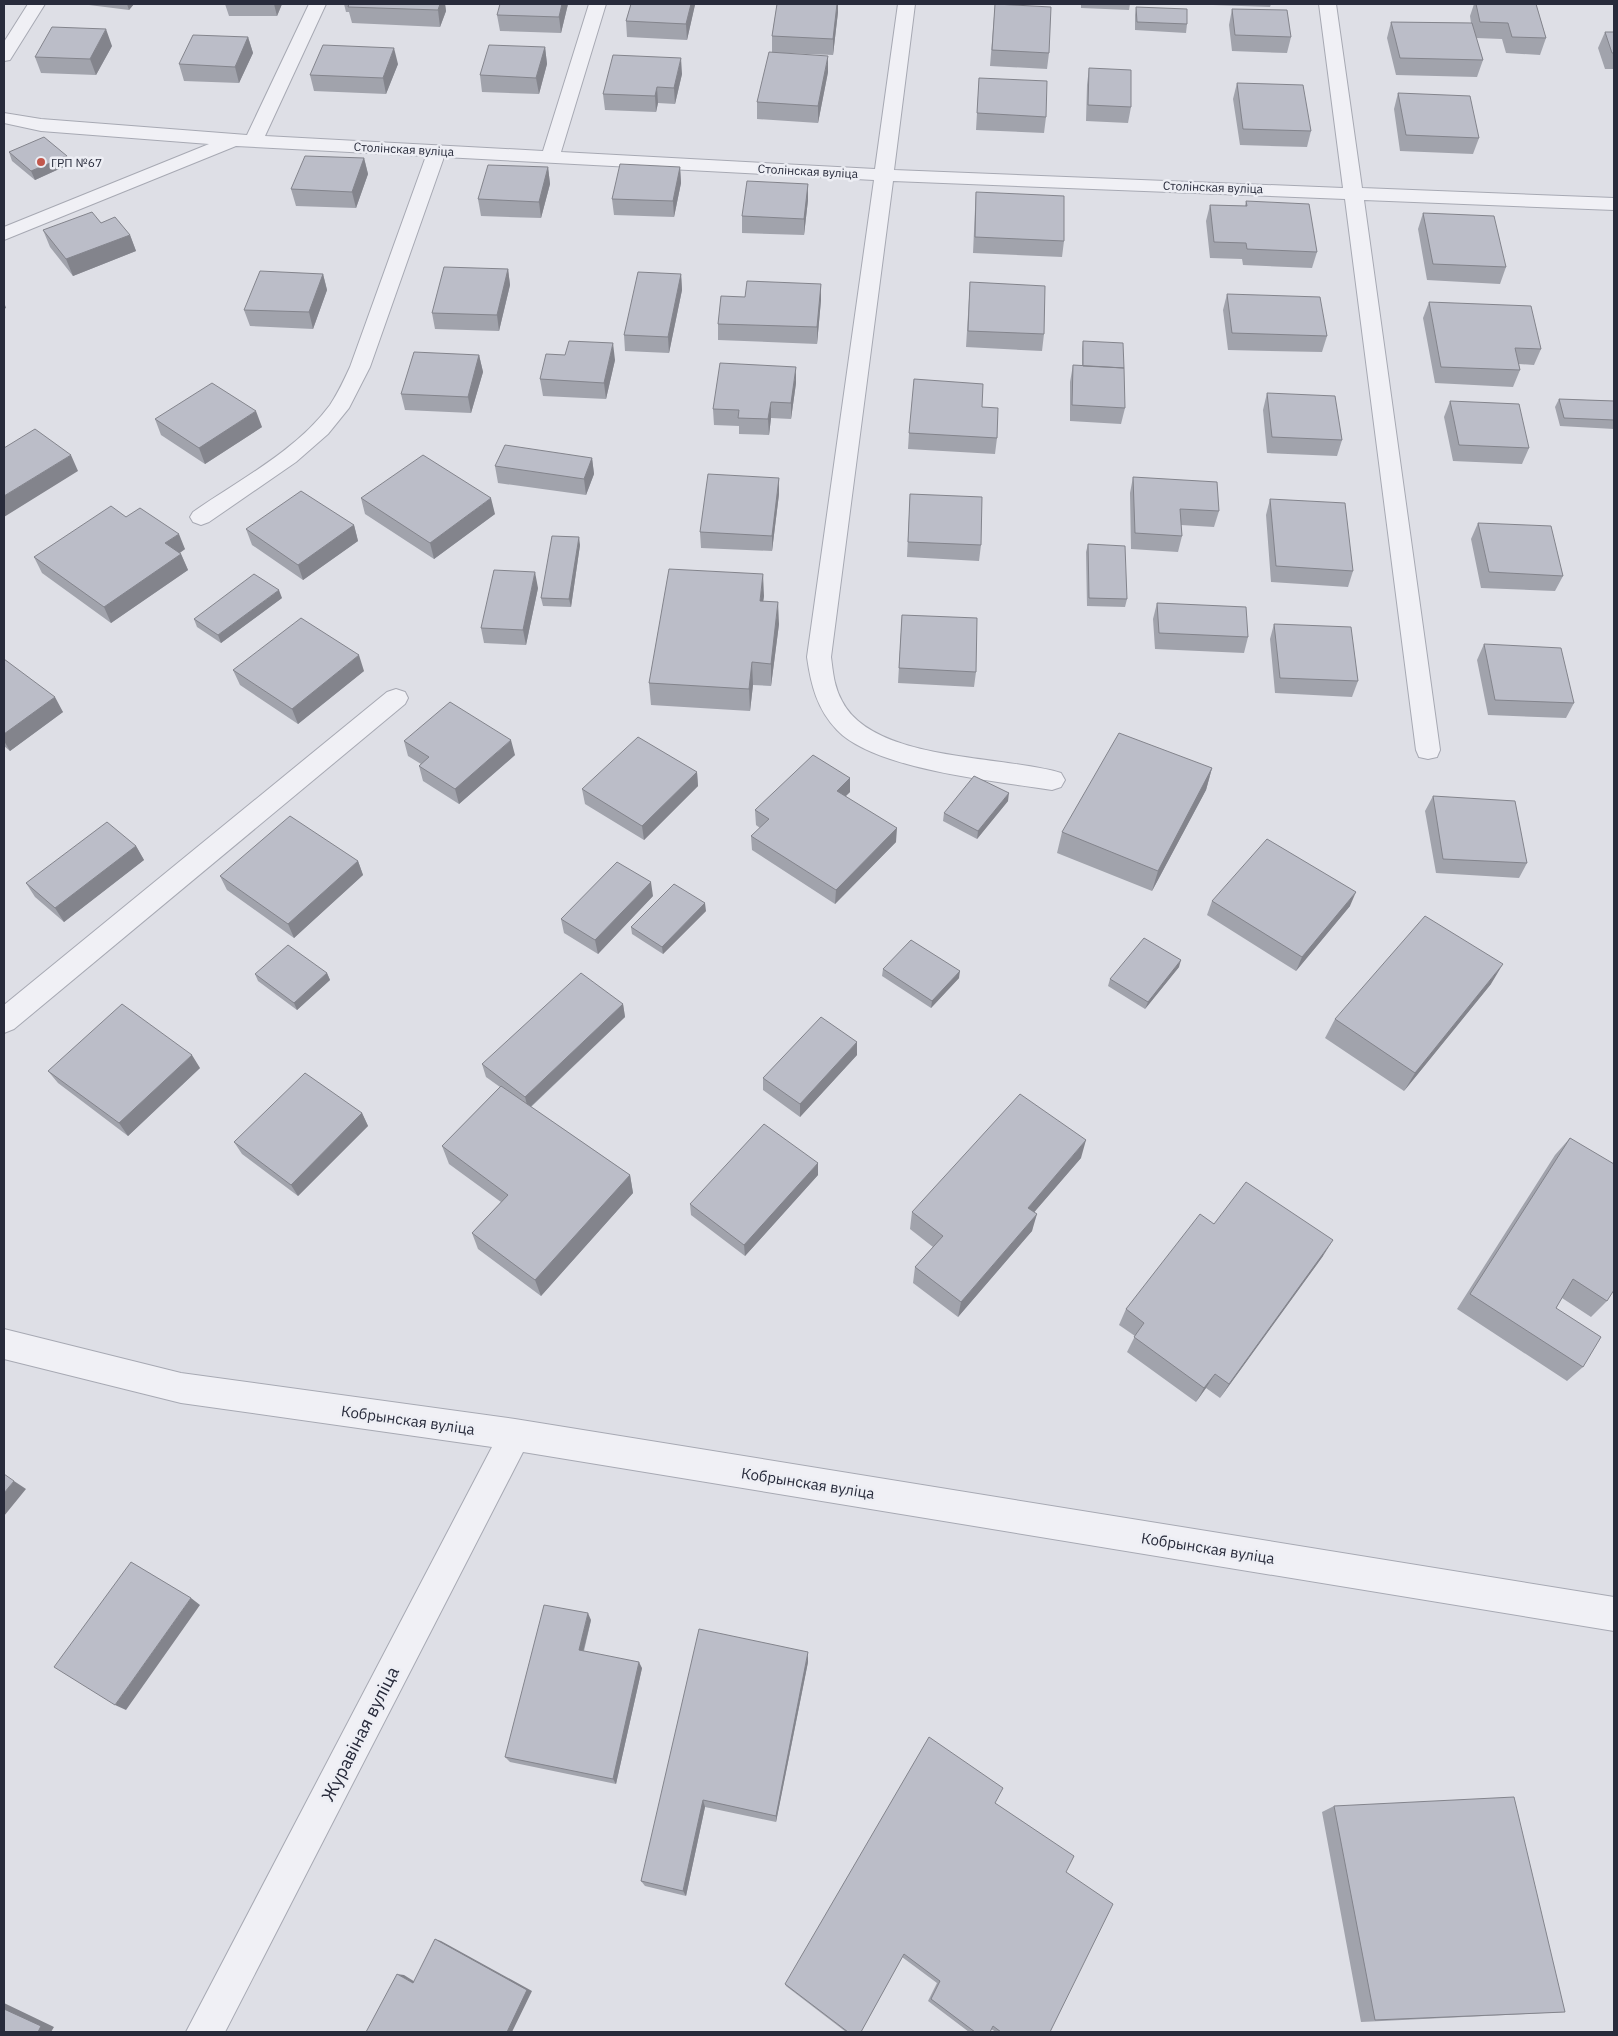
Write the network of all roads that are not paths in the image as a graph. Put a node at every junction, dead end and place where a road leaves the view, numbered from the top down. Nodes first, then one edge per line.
1 (36, 4) edge
2 (317, 4) edge
3 (598, 4) edge
4 (907, 4) edge
5 (1328, 4) edge
6 (4, 56) edge
7 (4, 118) edge
8 (243, 140) junction
9 (437, 151) junction
10 (550, 157) junction
11 (883, 175) junction
12 (1353, 193) junction
13 (1614, 204) edge
14 (4, 234) edge
15 (201, 517) dead end
16 (396, 698) dead end
17 (1428, 750) dead end
18 (1052, 780) dead end
19 (4, 1021) edge
20 (4, 1344) edge
21 (515, 1435) junction
22 (1614, 1614) edge
23 (205, 2032) edge

1 - 6 street
2 - 8 street
3 - 10 street
4 - 11 street
5 - 12 street
7 - 8 street, Столінская вуліца
8 - 9 street, Столінская вуліца
8 - 14 street
9 - 10 street, Столінская вуліца
9 - 15 street
10 - 11 street, Столінская вуліца
11 - 12 street, Столінская вуліца
11 - 18 street
12 - 13 street, Столінская вуліца
12 - 17 street
16 - 19 street
20 - 21 street, Кобрынская вуліца
21 - 22 street, Кобрынская вуліца
21 - 23 street, Журавіная вуліца

